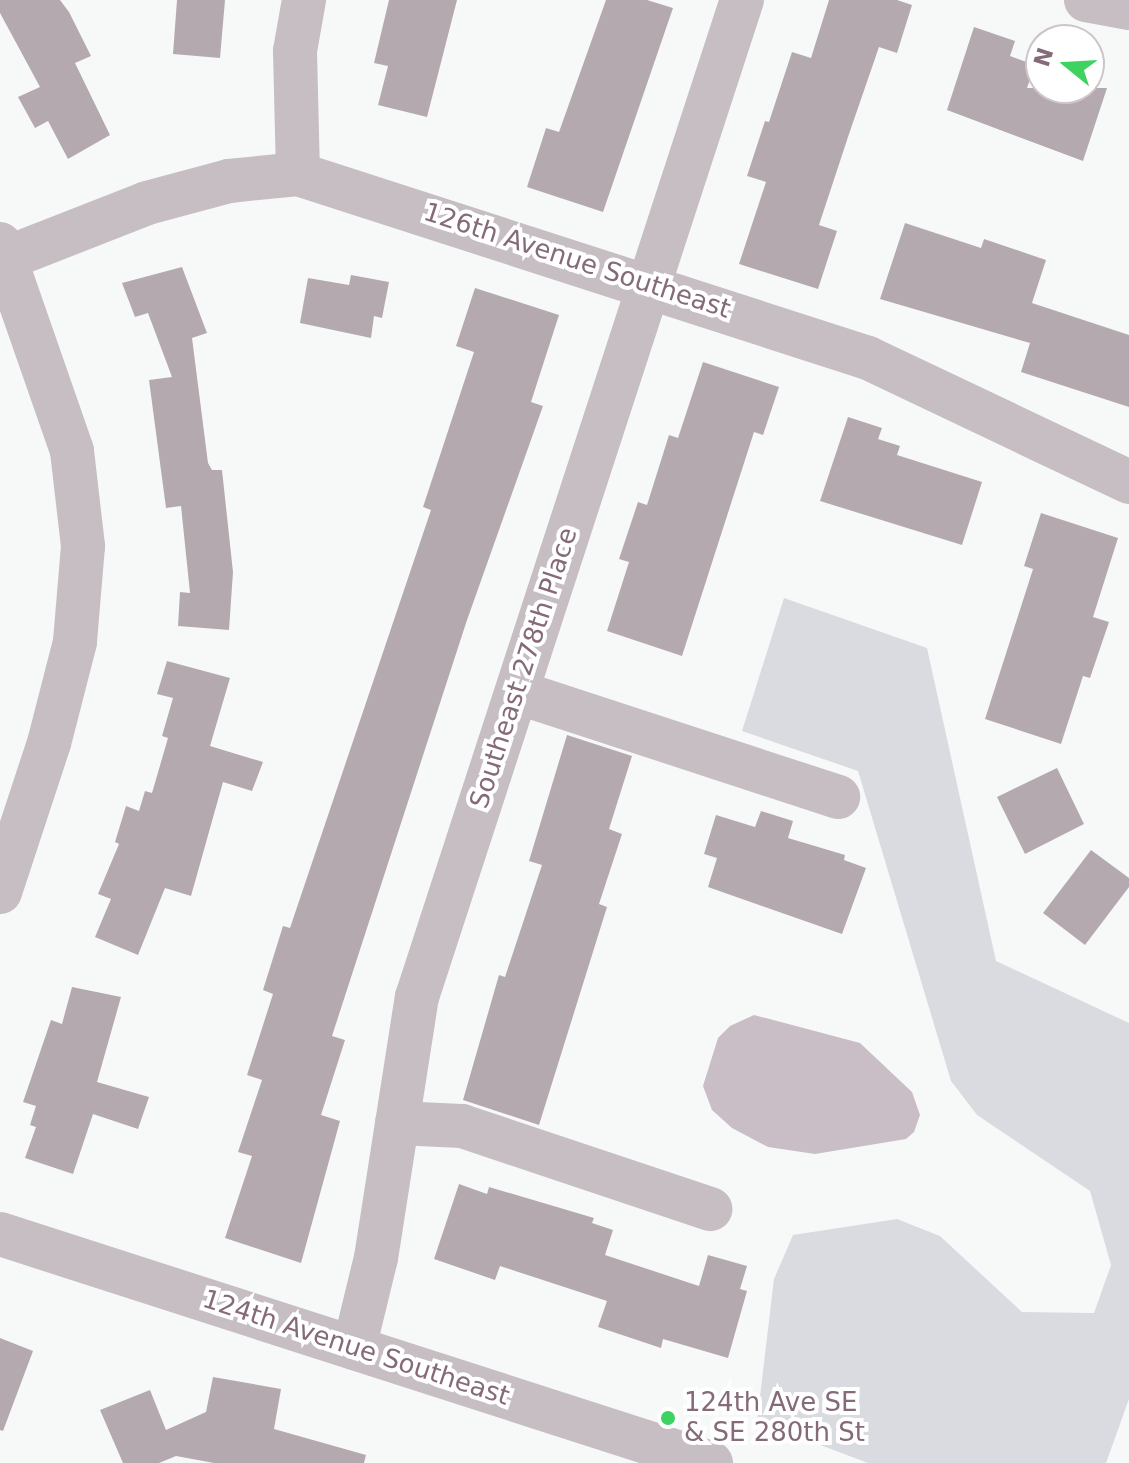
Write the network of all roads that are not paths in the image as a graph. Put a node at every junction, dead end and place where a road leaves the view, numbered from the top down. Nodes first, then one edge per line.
1 (304, 0) edge
2 (742, 0) edge
3 (1086, 0) edge
4 (1129, 8) edge
5 (298, 174) junction
6 (4, 251) edge
7 (650, 284) junction
8 (1129, 482) edge
9 (517, 692) junction
10 (838, 797) dead end
11 (0, 892) edge
12 (397, 1123) junction
13 (710, 1209) dead end
14 (0, 1234) edge
15 (354, 1348) junction
16 (711, 1463) edge

1 - 5 street
2 - 7 street, Southeast 278th Place
3 - 4 street
5 - 6 street, 126th Avenue Southeast
5 - 7 street, 126th Avenue Southeast
6 - 11 street
7 - 8 street, 126th Avenue Southeast
7 - 9 street, Southeast 278th Place
9 - 10 street
9 - 12 street, Southeast 278th Place
12 - 13 street
12 - 15 street, Southeast 278th Place
14 - 15 street, 124th Avenue Southeast
15 - 16 street, 124th Avenue Southeast

